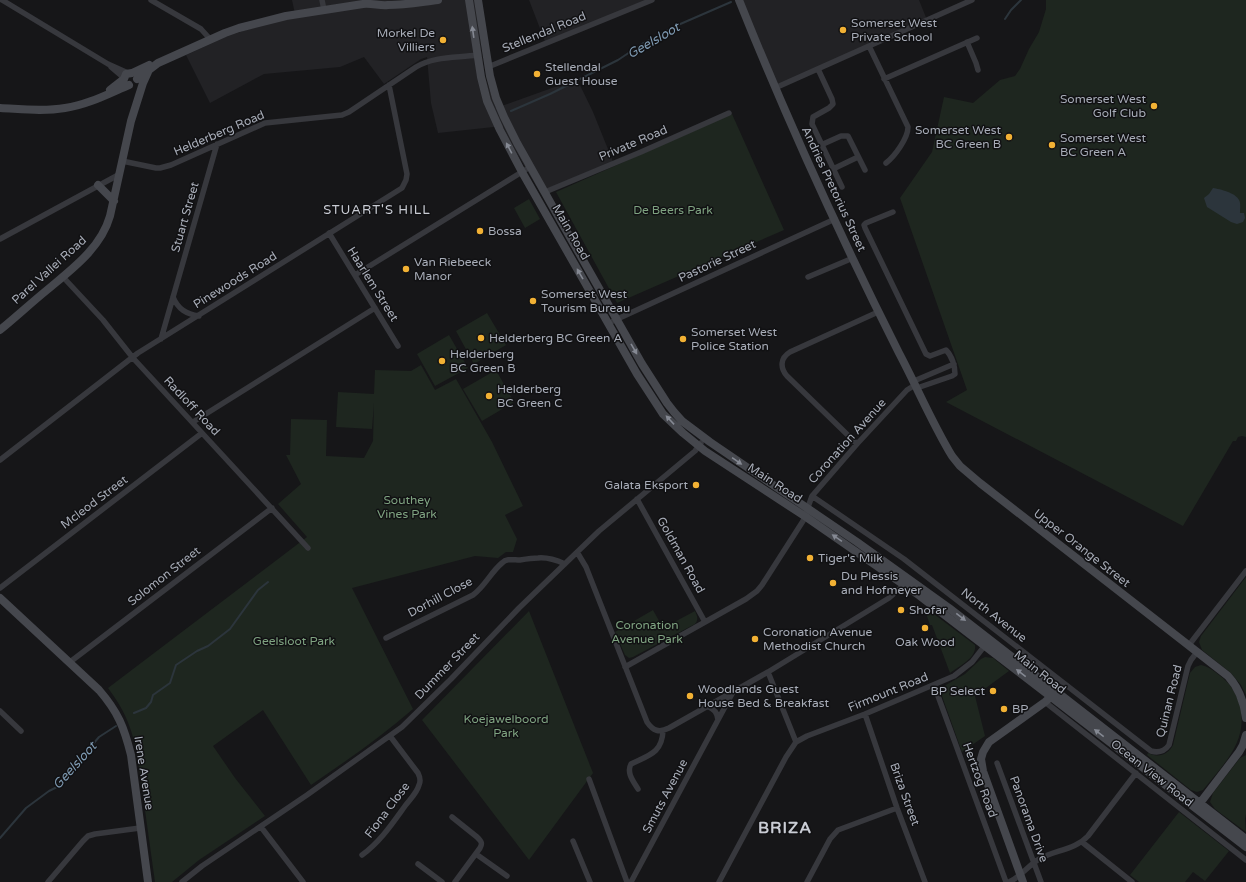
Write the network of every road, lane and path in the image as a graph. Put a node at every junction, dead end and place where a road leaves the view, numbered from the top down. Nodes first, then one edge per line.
1 (2, 0) edge
2 (151, 0) edge
3 (322, 0) edge
4 (438, 0) edge
5 (469, 0) edge
6 (478, 0) edge
7 (652, 0) edge
8 (739, 0) edge
9 (972, 0) edge
10 (375, 2) edge
11 (324, 10) junction
12 (977, 38) dead end
13 (210, 39) junction
14 (967, 42) junction
15 (869, 46) junction
16 (477, 55) junction
17 (154, 65) junction
18 (488, 67) junction
19 (818, 69) junction
20 (978, 70) dead end
21 (130, 79) junction
22 (884, 79) junction
23 (389, 85) junction
24 (775, 88) junction
25 (140, 94) junction
26 (135, 106) junction
27 (0, 108) edge
28 (729, 113) dead end
29 (217, 144) junction
30 (821, 145) junction
31 (858, 157) junction
32 (122, 161) junction
33 (886, 163) dead end
34 (530, 167) junction
35 (832, 169) junction
36 (865, 170) dead end
37 (522, 172) junction
38 (120, 174) junction
39 (98, 186) junction
40 (842, 187) dead end
41 (545, 192) junction
42 (114, 201) junction
43 (893, 212) dead end
44 (835, 219) junction
45 (329, 233) junction
46 (0, 239) edge
47 (853, 258) junction
48 (355, 275) junction
49 (63, 277) junction
50 (808, 277) dead end
51 (173, 297) junction
52 (375, 308) junction
53 (878, 312) junction
54 (199, 316) junction
55 (613, 321) junction
56 (0, 330) edge
57 (161, 339) junction
58 (398, 346) dead end
59 (133, 358) junction
60 (954, 364) junction
61 (915, 384) junction
62 (193, 422) junction
63 (202, 433) junction
64 (705, 438) junction
65 (857, 444) junction
66 (699, 446) junction
67 (0, 460) edge
68 (812, 496) junction
69 (637, 499) junction
70 (272, 508) junction
71 (807, 513) junction
72 (308, 548) dead end
73 (577, 552) junction
74 (565, 564) junction
75 (1246, 571) edge
76 (904, 584) junction
77 (0, 588) edge
78 (0, 598) edge
79 (705, 622) junction
80 (386, 638) dead end
81 (988, 642) junction
82 (1189, 645) junction
83 (1197, 652) junction
84 (70, 662) junction
85 (624, 667) junction
86 (768, 672) junction
87 (934, 685) junction
88 (733, 691) junction
89 (1054, 694) junction
90 (1045, 702) junction
91 (707, 706) junction
92 (0, 711) edge
93 (865, 714) junction
94 (1246, 718) edge
95 (718, 721) junction
96 (21, 731) dead end
97 (664, 731) junction
98 (1246, 735) edge
99 (390, 736) junction
100 (796, 742) junction
101 (1245, 745) edge
102 (1159, 752) joint
103 (997, 764) dead end
104 (1136, 773) junction
105 (589, 779) dead end
106 (638, 790) dead end
107 (1198, 806) junction
108 (897, 808) junction
109 (452, 817) dead end
110 (261, 827) junction
111 (140, 828) junction
112 (1246, 839) edge
113 (573, 841) dead end
114 (1082, 842) junction
115 (1246, 847) edge
116 (476, 854) junction
117 (362, 855) dead end
118 (1246, 860) edge
119 (1034, 863) junction
120 (418, 864) dead end
121 (507, 876) dead end
122 (1022, 878) edge
123 (48, 882) edge
124 (148, 882) edge
125 (182, 882) edge
126 (303, 882) edge
127 (442, 882) edge
128 (455, 882) edge
129 (590, 882) edge
130 (627, 882) edge
131 (631, 882) edge
132 (719, 882) edge
133 (807, 882) edge
134 (925, 882) edge
135 (1006, 882) edge
136 (1009, 882) edge
137 (1041, 882) edge
138 (1132, 882) edge

1 - 21 street
2 - 13 street
3 - 11 street
4 - 10 street
16 -> 5 street, Main Road
6 - 18 street, Main Road
7 - 18 street, Stellendal Road
8 - 24 street, Andries Pretorius Street
9 - 15 street
10 - 11 street
11 - 13 street
12 - 14 street
13 - 17 street
14 - 20 street
14 - 22 street
15 - 19 street
15 - 22 street
16 - 23 street, Helderberg Road
37 -> 16 street, Main Road
17 - 21 street
17 - 25 street, Parel Vallei Road
18 - 34 street, Main Road
19 - 24 street
19 - 30 street
21 - 25 street
21 - 26 street, Parel Vallei Road
21 - 27 street
22 - 33 street
23 - 29 street, Helderberg Road
23 - 45 street, Pinewoods Road
24 - 44 street, Andries Pretorius Street
25 - 26 street, Parel Vallei Road
26 - 32 street, Parel Vallei Road
28 - 41 street, Private Road
29 - 32 street, Helderberg Road
29 - 51 street, Stuart Street
30 - 31 street
30 - 35 street
31 - 35 street
31 - 36 street
32 - 38 street, Parel Vallei Road
34 - 37 street
34 - 41 street, Main Road
35 - 40 street
37 - 48 street
55 -> 37 street, Main Road
38 - 39 street
38 - 42 street, Parel Vallei Road
39 - 42 street
39 - 46 street
41 - 55 street, Main Road
42 - 49 street, Parel Vallei Road
43 - 60 street
44 - 47 street, Andries Pretorius Street
44 - 55 street, Pastorie Street
45 - 48 street, Haarlem Street
45 - 54 street, Pinewoods Road
47 - 50 street
47 - 53 street, Andries Pretorius Street
48 - 52 street, Haarlem Street
49 - 56 street, Parel Vallei Road
49 - 59 street, Radloff Road
51 - 54 street
51 - 57 street, Stuart Street
52 - 58 street, Haarlem Street
52 - 62 street
53 - 61 street, Andries Pretorius Street
53 - 65 street
54 - 57 street, Pinewoods Road
55 -> 64 street, Main Road
66 -> 55 street, Main Road
57 - 59 street, Pinewoods Road
59 - 62 street, Radloff Road
59 - 67 street, Pinewoods Road
60 - 61 street
60 - 61 street
61 - 65 street, Coronation Avenue
61 - 82 street, Upper Orange Street
62 - 63 street, Radloff Road
63 - 70 street, Radloff Road
63 - 77 street, Mcleod Street
64 - 66 street, Dummer Street
64 -> 71 street, Main Road
65 - 68 street, Coronation Avenue
66 - 69 street, Dummer Street
66 - 71 street, Main Road
68 - 71 street, Coronation Avenue
68 - 102 street, North Avenue
69 - 73 street, Dummer Street
69 - 79 street, Goldman Road
70 - 72 street, Radloff Road
70 - 84 street, Solomon Street
76 -> 71 street, Main Road
71 - 79 street, Coronation Avenue
71 -> 81 street, Main Road
73 - 74 street, Dummer Street
73 - 85 street
74 - 80 street, Dorhill Close
74 - 99 street, Dummer Street
75 - 82 street
76 - 81 street, Main Road
76 - 86 street
78 - 84 street, Irene Avenue
79 - 85 street, Coronation Avenue
81 - 87 street, Firmount Road
81 - 89 street, Main Road
82 - 83 street, Upper Orange Street
83 - 94 street, Upper Orange Street
83 - 102 street, Quinan Road
84 - 111 street, Irene Avenue
85 - 97 street
86 - 88 street
86 - 100 street
87 - 93 street, Firmount Road
87 - 135 street, Hertzog Road
88 - 91 street
88 - 95 street, Smuts Avenue
89 - 90 street
89 - 107 street, Main Road
90 - 104 street, Ocean View Road
90 - 122 street
91 - 95 street
91 - 97 street
92 - 96 street
93 - 100 street, Firmount Road
93 - 108 street, Briza Street
95 - 131 street, Smuts Avenue
97 - 106 street
98 - 101 street
99 - 110 street, Dummer Street
99 - 117 street, Fiona Close
100 - 132 street
101 - 107 street
103 - 119 street, Panorama Drive
104 - 114 street
104 - 118 street, Ocean View Road
105 - 130 street
107 - 112 street, Main Road
107 - 115 street, Main Road
108 - 133 street
108 - 134 street, Briza Street
109 - 116 street
110 - 125 street, Dummer Street
110 - 126 street
111 - 123 street
111 - 124 street, Irene Avenue
113 - 129 street
114 - 119 street
114 - 138 street
116 - 121 street
116 - 128 street
119 - 122 street
119 - 137 street, Panorama Drive
120 - 127 street
122 - 136 street

